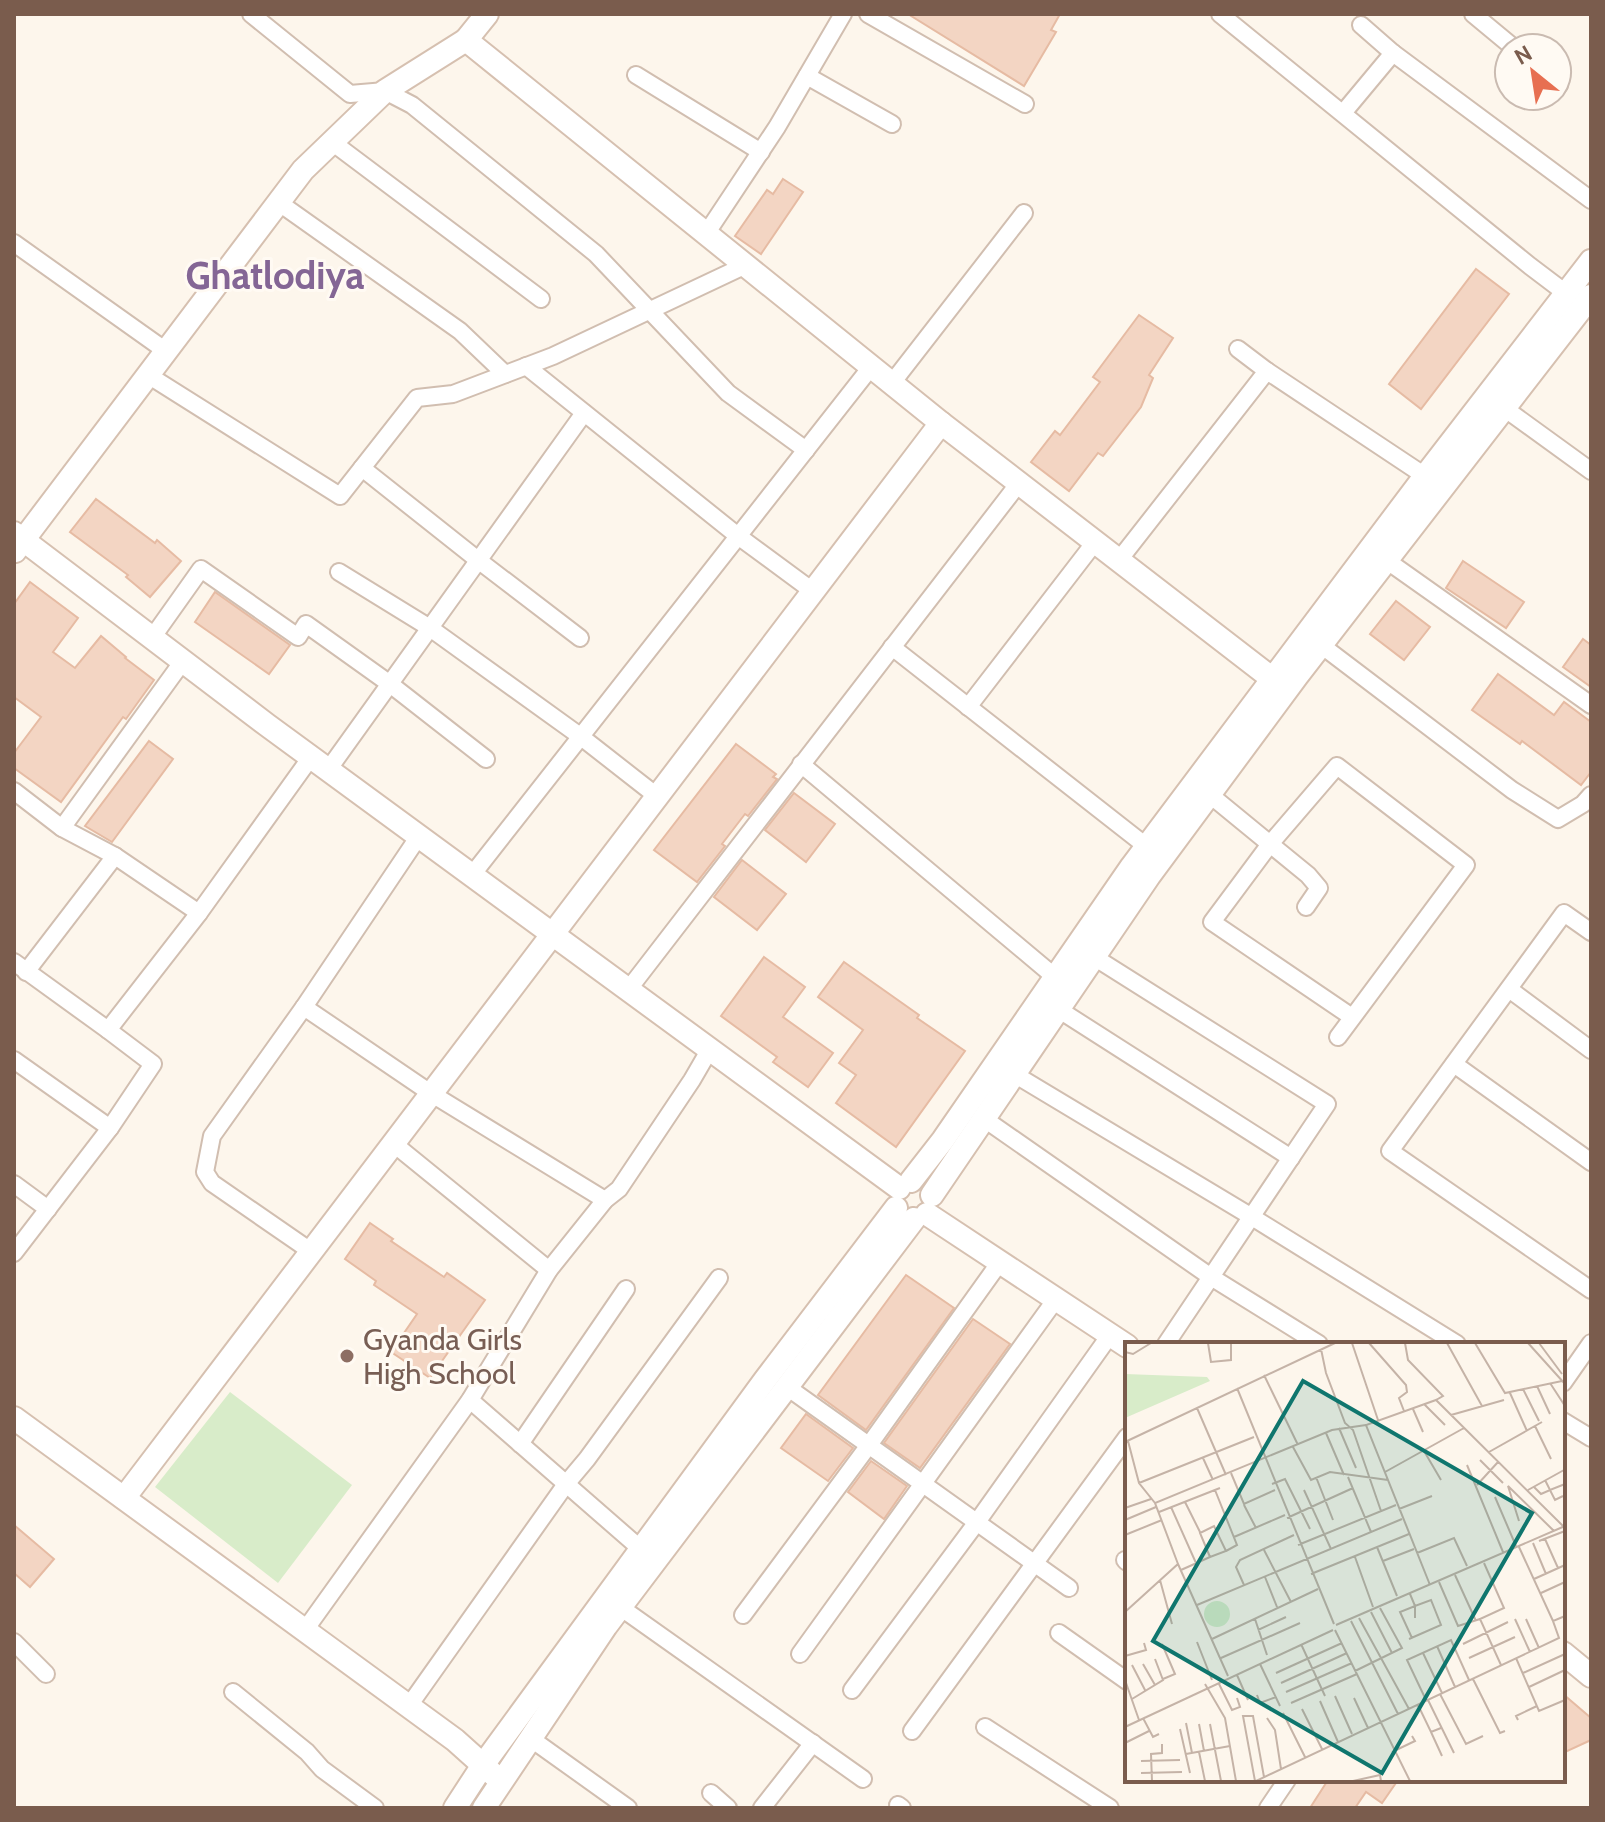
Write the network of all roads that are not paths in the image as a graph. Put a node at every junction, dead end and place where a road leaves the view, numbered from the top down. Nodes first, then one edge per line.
1 (251, 14) edge
2 (487, 14) edge
3 (843, 14) edge
4 (868, 14) edge
5 (1473, 14) edge
6 (1226, 16) edge
7 (1361, 25) dead end
8 (1495, 32) edge
9 (466, 40) junction
10 (1393, 53) junction
11 (636, 75) dead end
12 (807, 76) junction
13 (385, 91) junction
14 (1025, 104) dead end
15 (1343, 113) junction
16 (892, 124) dead end
17 (332, 142) junction
18 (761, 152) junction
19 (1591, 200) edge
20 (278, 202) junction
21 (1024, 213) dead end
22 (706, 234) junction
23 (14, 243) edge
24 (1591, 261) edge
25 (746, 265) junction
26 (1567, 294) junction
27 (1591, 296) edge
28 (541, 299) dead end
29 (649, 311) junction
30 (1238, 349) dead end
31 (166, 351) junction
32 (526, 366) junction
33 (871, 367) junction
34 (1267, 371) junction
35 (505, 374) junction
36 (148, 375) junction
37 (892, 383) junction
38 (1504, 408) junction
39 (584, 413) junction
40 (941, 423) junction
41 (806, 450) junction
42 (362, 468) junction
43 (1591, 471) edge
44 (1425, 476) junction
45 (1019, 483) junction
46 (738, 536) junction
47 (17, 542) edge
48 (1095, 542) junction
49 (478, 560) junction
50 (1119, 560) junction
51 (1386, 560) junction
52 (339, 572) dead end
53 (814, 592) junction
54 (430, 628) junction
55 (152, 638) junction
56 (580, 638) dead end
57 (1321, 645) junction
58 (892, 647) junction
59 (183, 661) junction
60 (390, 684) junction
61 (1280, 684) junction
62 (1591, 705) edge
63 (968, 707) junction
64 (580, 736) junction
65 (486, 759) dead end
66 (320, 764) junction
67 (801, 764) junction
68 (14, 791) edge
69 (1209, 794) junction
70 (1591, 795) edge
71 (658, 797) junction
72 (62, 828) junction
73 (419, 836) junction
74 (1270, 844) junction
75 (1146, 846) junction
76 (115, 856) junction
77 (472, 875) junction
78 (1306, 907) dead end
79 (199, 913) junction
80 (1591, 932) edge
81 (553, 935) junction
82 (1094, 957) junction
83 (20, 967) edge
84 (1055, 977) junction
85 (1509, 989) junction
86 (628, 990) junction
87 (304, 1007) junction
88 (1058, 1009) junction
89 (1352, 1017) junction
90 (108, 1030) junction
91 (1338, 1037) dead end
92 (710, 1049) junction
93 (1591, 1050) edge
94 (14, 1060) edge
95 (1454, 1064) junction
96 (1014, 1074) junction
97 (432, 1094) junction
98 (983, 1118) junction
99 (110, 1128) junction
100 (394, 1144) junction
101 (1291, 1158) junction
102 (1591, 1162) edge
103 (14, 1184) edge
104 (605, 1200) junction
105 (913, 1201) junction
106 (48, 1209) junction
107 (1252, 1217) junction
108 (312, 1252) junction
109 (14, 1253) edge
110 (1000, 1262) junction
111 (549, 1270) junction
112 (1211, 1277) junction
113 (719, 1278) dead end
114 (626, 1289) dead end
115 (1591, 1290) edge
116 (1056, 1299) junction
117 (1119, 1340) edge
118 (1167, 1342) edge
119 (1316, 1342) edge
120 (1454, 1342) edge
121 (1588, 1352) edge
122 (1565, 1381) edge
123 (787, 1387) junction
124 (470, 1400) junction
125 (14, 1418) edge
126 (1565, 1422) edge
127 (1591, 1438) edge
128 (1125, 1440) edge
129 (520, 1444) junction
130 (869, 1445) junction
131 (922, 1483) junction
132 (566, 1484) junction
133 (124, 1498) junction
134 (977, 1522) junction
135 (642, 1550) junction
136 (1034, 1563) junction
137 (1069, 1588) dead end
138 (620, 1607) junction
139 (743, 1615) dead end
140 (305, 1630) junction
141 (1059, 1633) dead end
142 (14, 1642) edge
143 (800, 1654) dead end
144 (1565, 1655) edge
145 (46, 1674) dead end
146 (1591, 1676) edge
147 (1125, 1680) edge
148 (852, 1690) dead end
149 (233, 1692) dead end
150 (408, 1706) junction
151 (985, 1727) dead end
152 (912, 1731) dead end
153 (530, 1738) junction
154 (813, 1743) junction
155 (483, 1765) junction
156 (863, 1779) dead end
157 (502, 1781) junction
158 (1278, 1783) edge
159 (711, 1793) dead end
160 (375, 1808) edge
161 (455, 1808) edge
162 (484, 1808) edge
163 (628, 1808) edge
164 (728, 1808) edge
165 (762, 1808) edge
166 (1110, 1808) edge
167 (1268, 1808) edge

1 - 13 street
2 - 9 street
3 - 12 street
4 - 14 street
5 - 8 street
6 - 15 street
7 - 10 street
9 - 13 street
9 - 22 street
10 - 15 street
10 - 19 street
11 - 18 street
12 - 16 street
12 - 18 street
13 - 17 street
13 - 29 street
15 - 26 street
17 - 20 street
17 - 28 street
18 - 22 street
20 - 31 street
20 - 35 street
21 - 37 street
22 - 25 street
23 - 31 street
24 - 26 street
25 - 29 street
25 - 33 street
26 - 44 street
27 - 38 street
29 - 32 street
29 - 41 street
30 - 34 street
31 - 36 street
32 - 35 street
32 - 39 street
33 - 37 street
33 - 41 street
34 - 44 street
34 - 50 street
35 - 42 street
36 - 42 street
36 - 47 street
37 - 40 street
38 - 43 street
38 - 51 street
39 - 46 street
39 - 49 street
40 - 45 street
40 - 53 street
41 - 46 street
42 - 49 street
44 - 61 street
45 - 48 street
45 - 58 street
46 - 53 street
46 - 64 street
47 - 55 street
48 - 50 street
48 - 63 street
49 - 54 street
49 - 56 street
50 - 61 street
51 - 57 street
51 - 62 street
52 - 54 street
53 - 71 street
54 - 60 street
54 - 64 street
55 - 59 street
55 - 60 street
57 - 61 street
57 - 70 street
58 - 63 street
58 - 67 street
59 - 66 street
59 - 72 street
60 - 65 street
60 - 66 street
61 - 69 street
61 - 75 street
63 - 75 street
64 - 71 street
64 - 77 street
66 - 73 street
66 - 79 street
67 - 84 street
67 - 86 street
68 - 72 street
69 - 74 street
69 - 82 street
71 - 81 street
72 - 76 street
73 - 77 street
73 - 87 street
74 - 78 street
74 - 89 street
74 - 89 street
75 - 84 street
76 - 79 street
76 - 83 street
77 - 81 street
79 - 90 street
80 - 85 street
81 - 86 street
81 - 97 street
82 - 88 street
82 - 101 street
83 - 90 street
84 - 105 street
85 - 93 street
85 - 95 street
86 - 92 street
87 - 97 street
87 - 108 street
88 - 96 street
88 - 101 street
89 - 91 street
90 - 99 street
92 - 104 street
92 - 105 street
94 - 99 street
95 - 102 street
95 - 115 street
96 - 98 street
96 - 107 street
97 - 100 street
97 - 104 street
98 - 105 street
98 - 112 street
99 - 106 street
100 - 108 street
100 - 111 street
101 - 107 street
103 - 106 street
104 - 111 street
105 - 110 street
105 - 123 street
105 - 135 street
106 - 109 street
107 - 112 street
107 - 120 street
108 - 133 street
110 - 116 street
110 - 130 street
111 - 124 street
112 - 118 street
112 - 119 street
113 - 132 street
114 - 129 street
116 - 117 street
116 - 131 street
117 - 134 street
121 - 122 street
123 - 130 street
123 - 138 street
124 - 129 street
124 - 140 street
125 - 133 street
126 - 127 street
128 - 136 street
129 - 132 street
130 - 131 street
130 - 139 street
131 - 134 street
131 - 143 street
132 - 135 street
132 - 150 street
133 - 140 street
134 - 136 street
134 - 148 street
135 - 155 street
136 - 137 street
136 - 152 street
138 - 153 street
138 - 154 street
140 - 150 street
141 - 147 street
142 - 145 street
144 - 146 street
149 - 160 street
150 - 155 street
151 - 166 street
153 - 157 street
153 - 163 street
154 - 156 street
154 - 165 street
155 - 157 street
155 - 161 street
157 - 162 street
158 - 167 street
159 - 164 street

